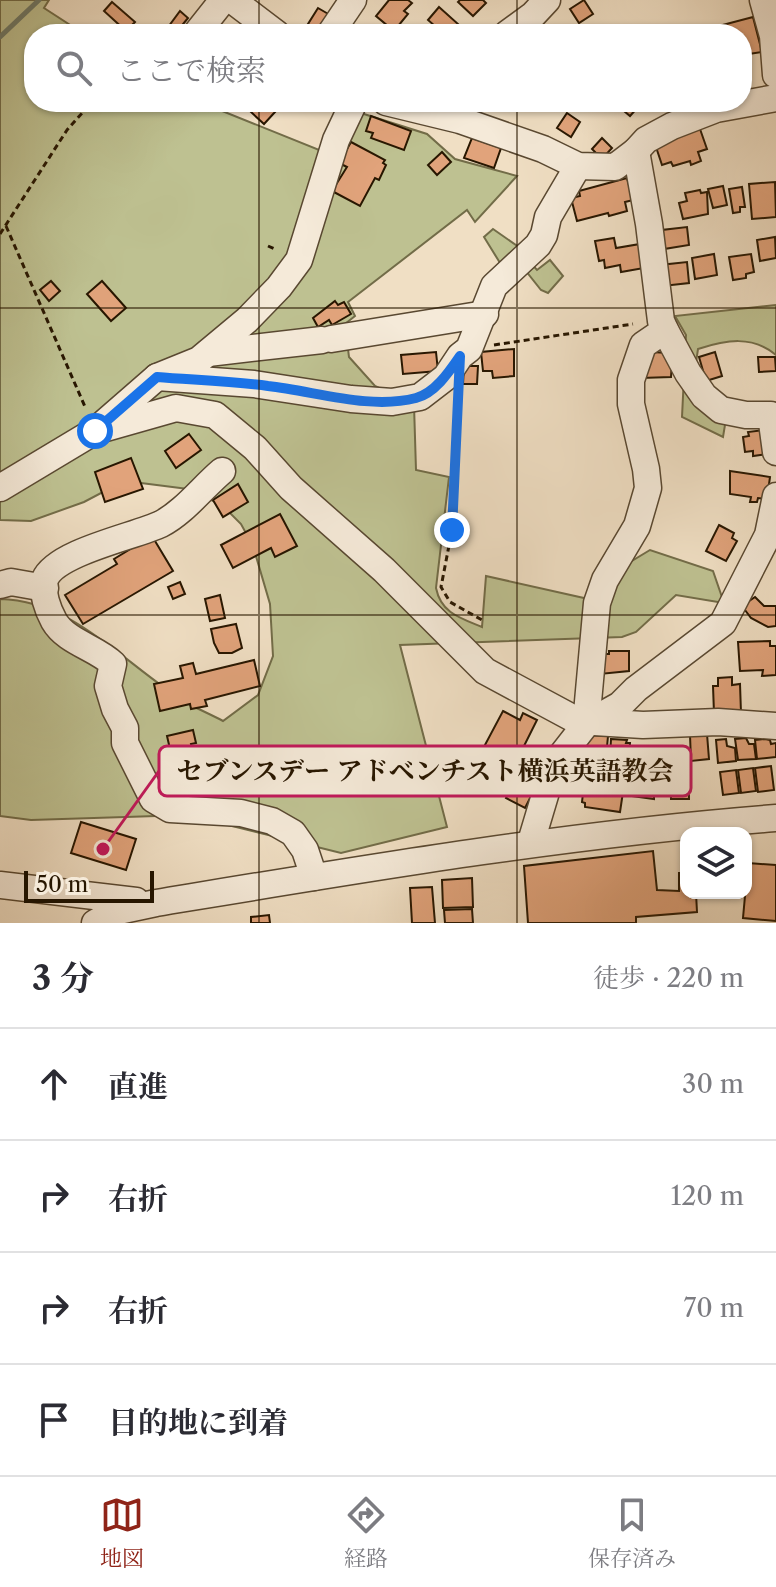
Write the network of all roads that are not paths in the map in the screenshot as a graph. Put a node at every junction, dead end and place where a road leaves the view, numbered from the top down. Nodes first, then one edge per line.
1 (223, 0) edge
2 (232, 0) edge
3 (353, 0) edge
4 (547, 0) edge
5 (763, 0) edge
6 (204, 24) edge
7 (264, 24) edge
8 (337, 24) edge
9 (521, 24) edge
10 (776, 75) edge
11 (776, 98) edge
12 (752, 102) edge
13 (349, 112) edge
14 (448, 112) edge
15 (708, 112) edge
16 (636, 151) junction
17 (578, 166) junction
18 (485, 314) junction
19 (665, 330) junction
20 (208, 353) junction
21 (157, 377) junction
22 (95, 431) junction
23 (776, 452) edge
24 (222, 471) dead end
25 (0, 488) edge
26 (776, 496) edge
27 (772, 532) edge
28 (0, 585) edge
29 (45, 588) junction
30 (586, 724) junction
31 (776, 726) edge
32 (776, 818) edge
33 (531, 842) junction
34 (314, 877) junction
35 (0, 885) edge
36 (156, 903) junction
37 (95, 923) edge

1 - 6 street
2 - 7 street
3 - 8 street
4 - 9 street
5 - 10 street
11 - 12 street
13 - 20 street
14 - 17 street
15 - 16 street
16 - 17 street
16 - 19 street
17 - 18 street
18 - 20 street
18 - 21 street
19 - 23 street
19 - 30 street
20 - 21 street
21 - 22 street
22 - 25 street
22 - 30 street
24 - 29 street
26 - 27 street
27 - 30 street
28 - 29 street
29 - 34 street
30 - 31 street
30 - 33 street
32 - 33 street
33 - 34 street
34 - 36 street
35 - 36 street
36 - 37 street

